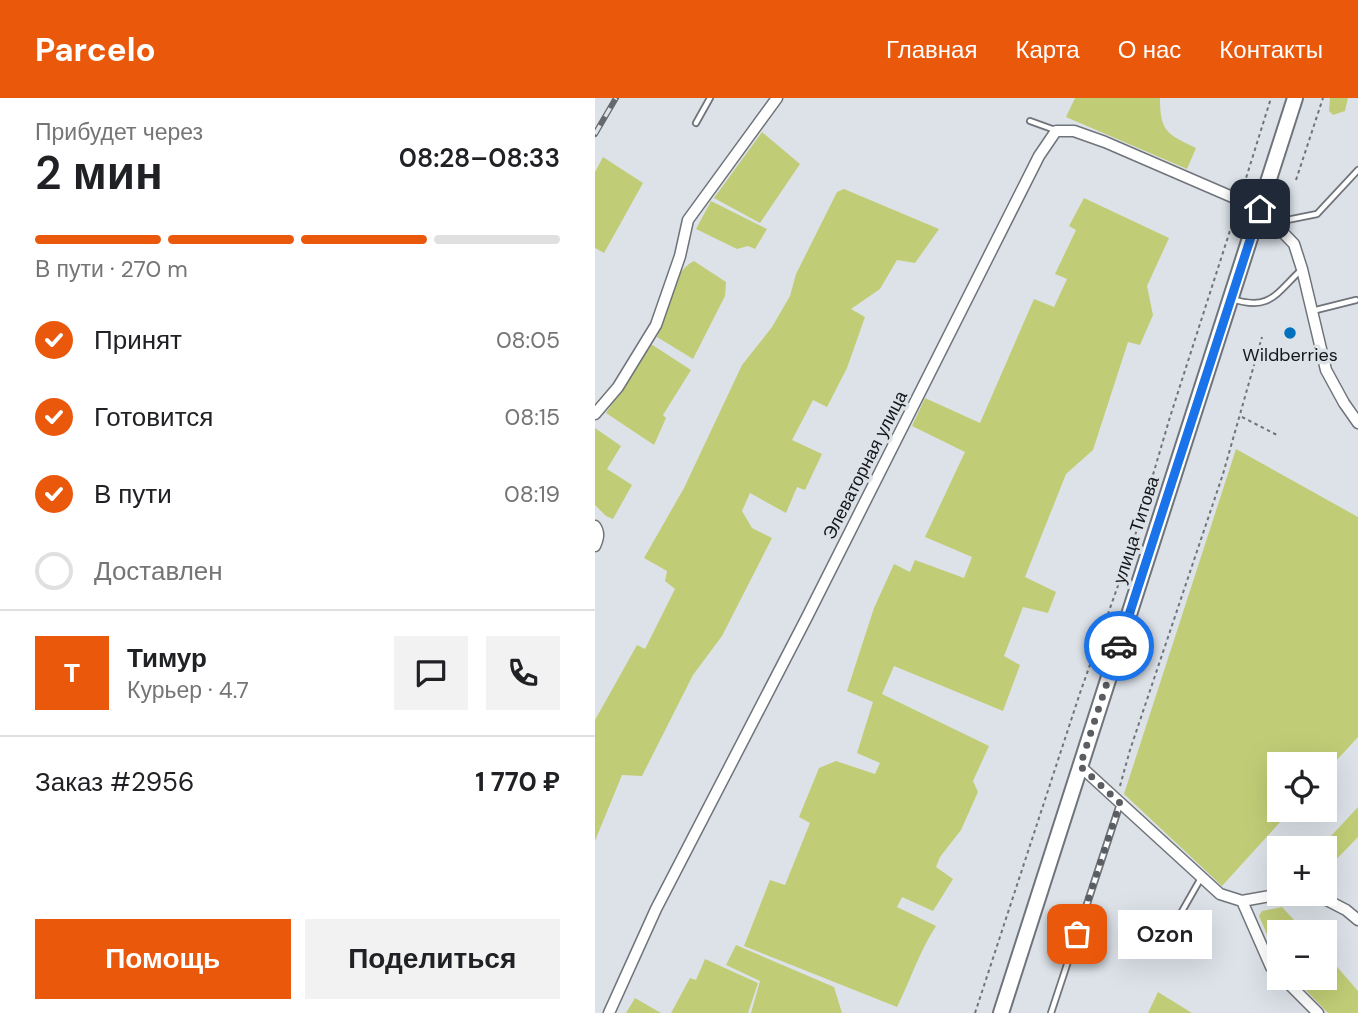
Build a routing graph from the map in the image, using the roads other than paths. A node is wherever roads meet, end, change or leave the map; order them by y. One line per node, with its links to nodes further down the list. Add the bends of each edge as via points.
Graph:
1 (710, 98): 5 (lane)
2 (777, 98): 14 (street, via 688,220 656,326 618,387)
3 (1295, 98): 8 (main road, улица Титова)
4 (1030, 121): 6 (lane)
5 (696, 123)
6 (1056, 131): 8 (street, via 1074,131 1105,142); 28 (street, Элеваторная улица, via 1039,156 656,909)
7 (1358, 170): 9 (lane, via 1317,214)
8 (1260, 209): 9 (street); 11 (main road, улица Титова)
9 (1276, 223): 10 (street, via 1294,244)
10 (1302, 269): 11 (lane, via 1269,301 1251,305); 13 (street)
11 (1231, 299): 18 (main road, улица Титова)
12 (1356, 300): 13 (lane)
13 (1312, 311): 15 (street, via 1326,370)
14 (595, 414)
15 (1358, 423)
16 (595, 526): 17 (street, via 599,539)
17 (595, 546)
18 (1080, 766): 19 (street); 29 (main road, улица Титова)
19 (1118, 801): 20 (street); 30 (lane)
20 (1201, 877): 22 (street, via 1220,894); 25 (lane)
21 (1267, 896): 22 (street)
22 (1242, 901): 26 (street)
23 (1337, 905): 24 (street)
24 (1358, 920)
25 (1173, 927)
26 (1267, 958)
27 (1294, 990): 31 (street)
28 (609, 1013)
29 (1001, 1013)
30 (1051, 1013)
31 (1318, 1013)

